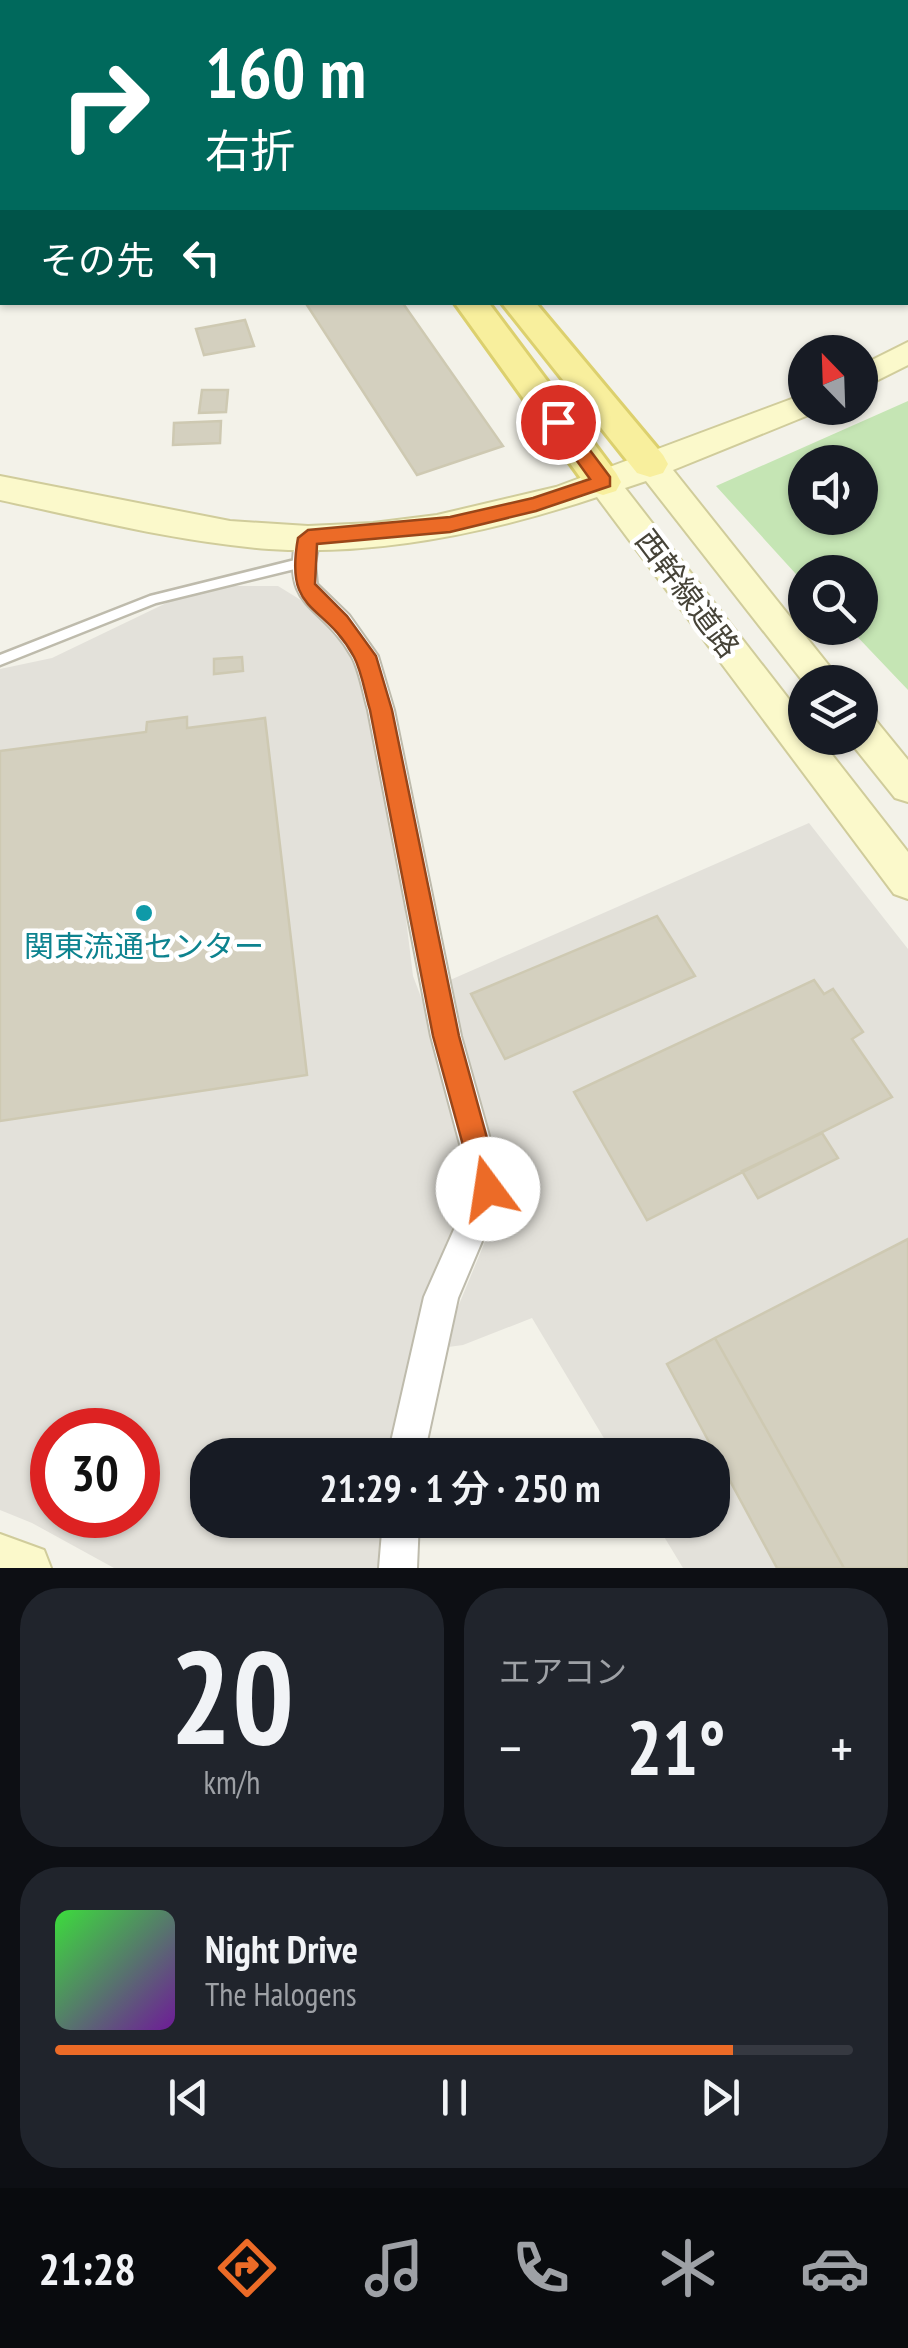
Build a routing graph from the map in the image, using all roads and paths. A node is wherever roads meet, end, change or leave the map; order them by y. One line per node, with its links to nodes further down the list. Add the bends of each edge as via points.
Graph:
1 (472, 305): 7 (main road, 西幹線道路)
2 (519, 305): 6 (main road, 西幹線道路)
3 (908, 352): 4 (street)
4 (878, 369)
5 (788, 411): 6 (street)
6 (650, 464): 7 (street); 11 (street, 西幹線道路)
7 (603, 482): 9 (street, via 450,525); 14 (street, 西幹線道路)
8 (0, 488): 9 (street)
9 (306, 551): 10 (lane, via 154,599); 15 (street, via 305,587 365,656 381,710 446,1036 488,1189 441,1298)
10 (0, 660)
11 (810, 665)
12 (878, 750): 13 (street)
13 (908, 787)
14 (908, 882)
15 (410, 1438)
16 (400, 1538): 19 (street)
17 (0, 1559): 18 (street)
18 (26, 1568)
19 (398, 1568)

